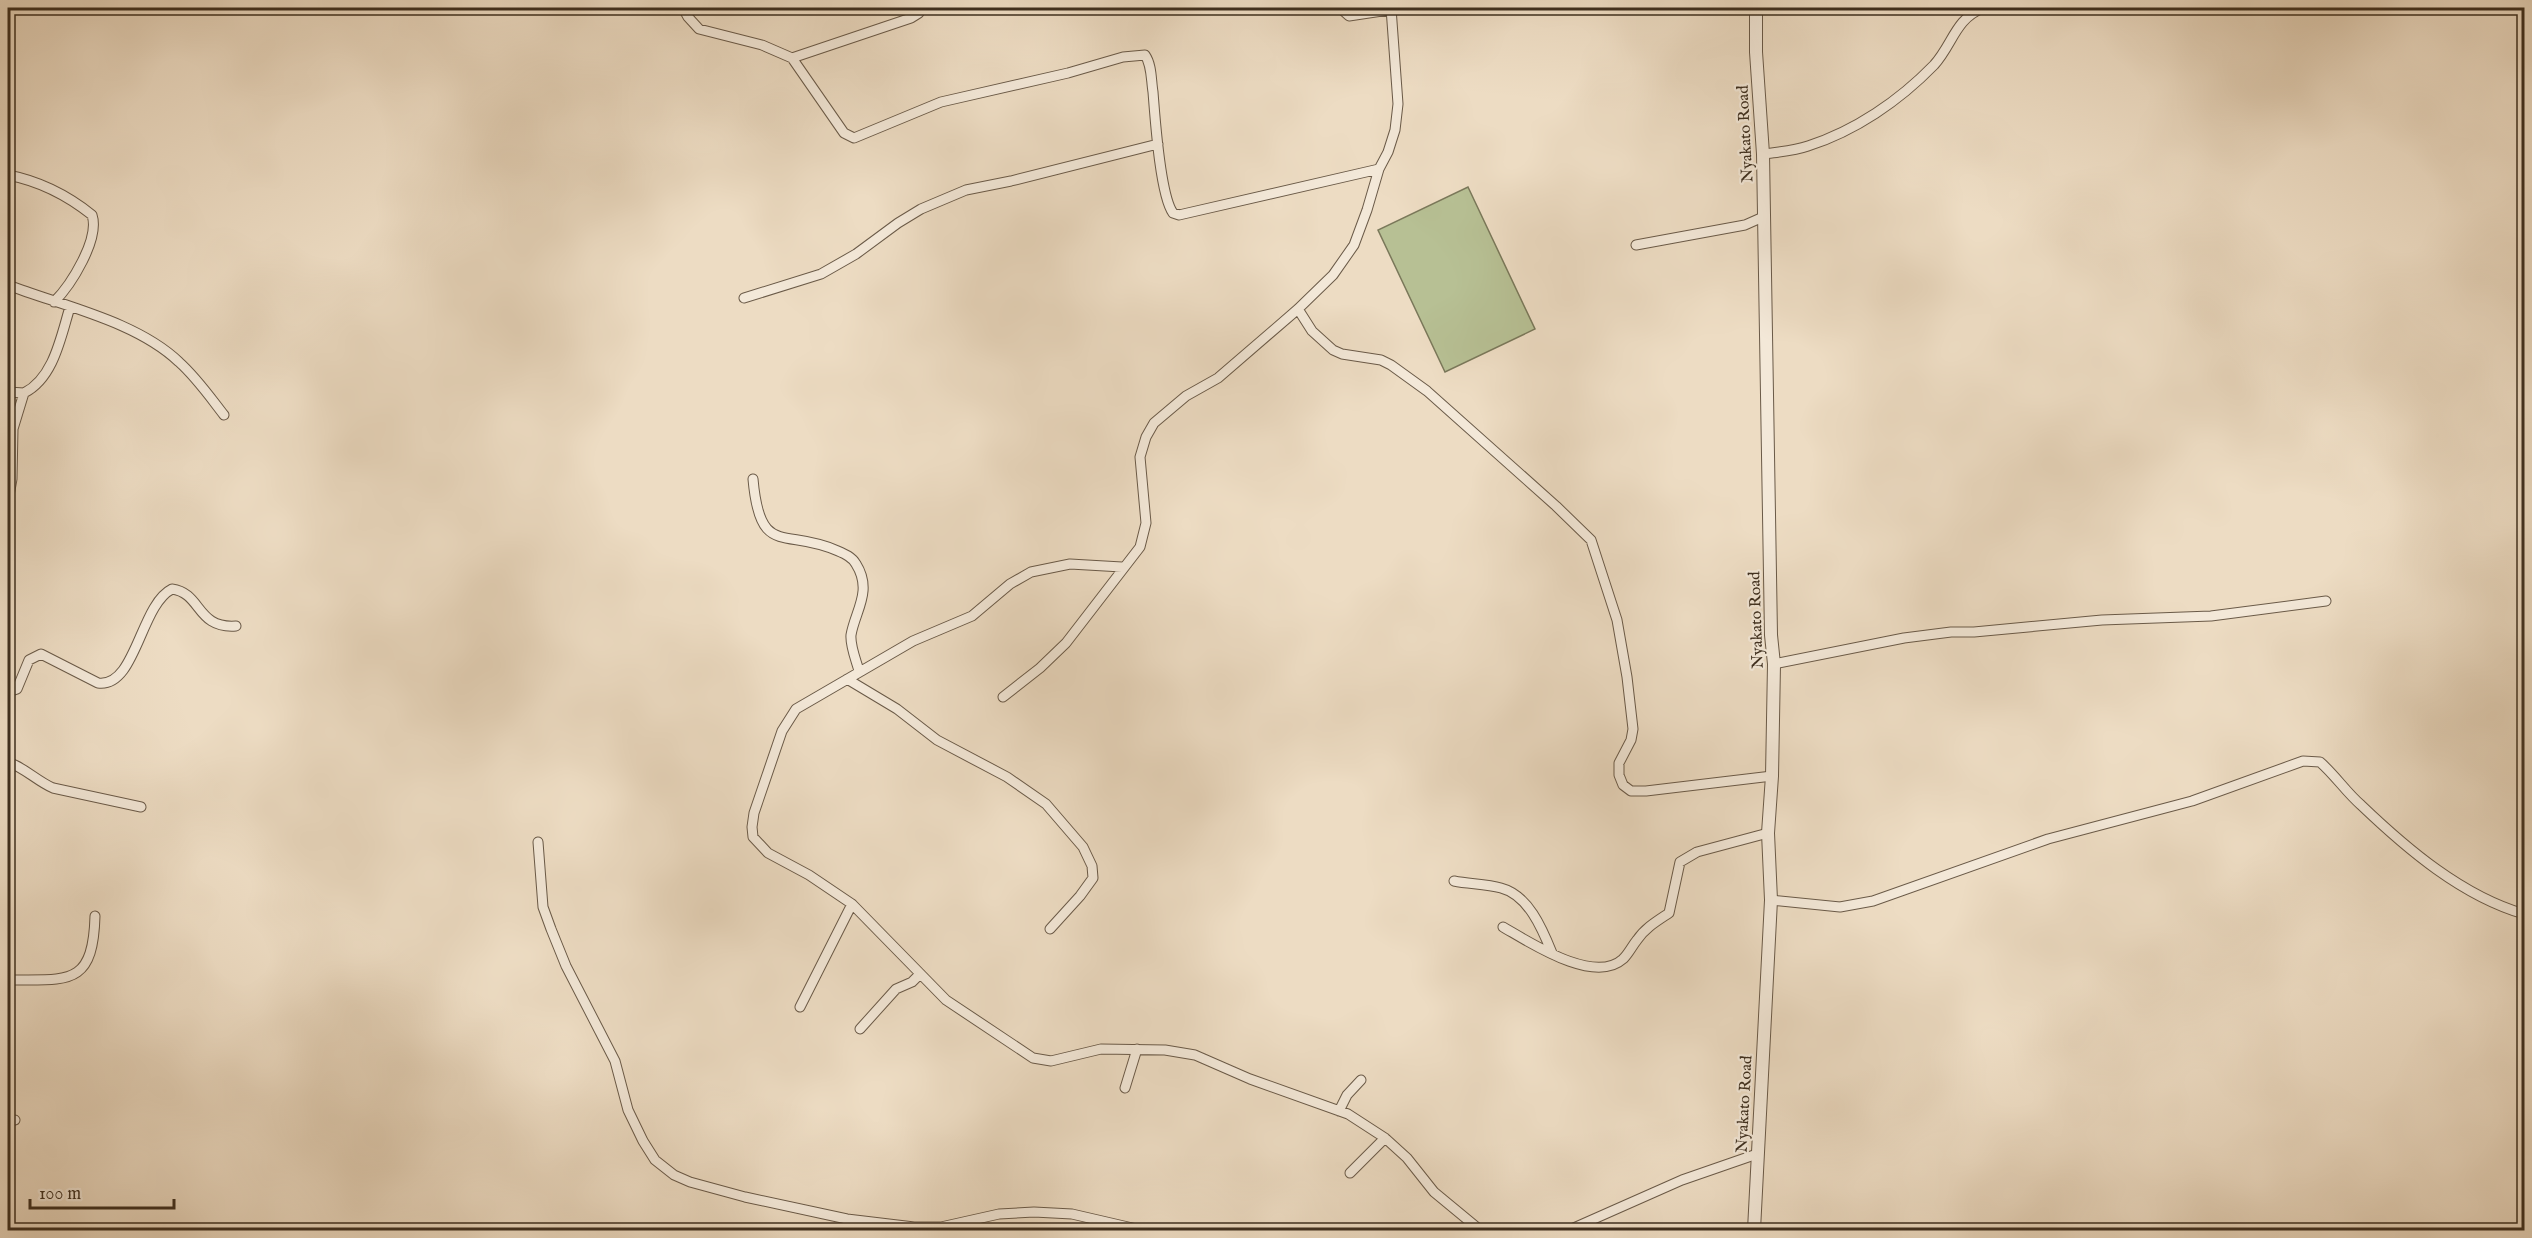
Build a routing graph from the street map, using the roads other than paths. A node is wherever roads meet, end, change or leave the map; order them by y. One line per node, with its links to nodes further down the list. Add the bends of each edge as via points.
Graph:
1 (683, 8): 8 (street, via 699,29 762,45)
2 (922, 8): 8 (street, via 911,18)
3 (1340, 8): 7 (street, via 1349,16)
4 (1402, 8): 7 (street)
5 (1756, 8): 10 (street, Nyakato Road)
6 (1983, 8): 10 (street, via 1964,18 1933,65 1875,114 1805,147)
7 (1391, 9): 11 (street, via 1398,104 1395,130)
8 (792, 58): 9 (street, via 844,133 854,138 941,102 1145,55 1150,68)
9 (1158, 144): 11 (street, via 1170,208 1179,215); 16 (street, via 966,190 921,209 821,274)
10 (1762, 154): 13 (street, Nyakato Road)
11 (1379, 169): 19 (street, via 1354,245 1333,275)
12 (8, 175): 17 (street, via 50,189 92,215 95,226 85,253 69,284)
13 (1763, 217): 14 (street, via 1745,225); 28 (street, Nyakato Road)
14 (1636, 245)
15 (8, 285): 17 (street)
16 (744, 298)
17 (54, 302): 18 (street)
18 (70, 308): 21 (street, via 56,352 46,370); 22 (street, via 113,323 168,353)
19 (1298, 309): 25 (street, via 1218,378 1186,396 1154,423 1140,457 1146,524 1140,547); 34 (street, via 1312,331 1333,350 1391,364 1427,391 1591,540 1617,620 1627,677 1633,729 1619,763 1618,775 1623,785 1631,791 1646,791)
20 (8, 392): 21 (street)
21 (24, 393): 24 (street, via 13,429)
22 (224, 415)
23 (753, 479): 29 (street, via 755,508 770,532 828,546 856,564 863,592 851,638)
24 (8, 501)
25 (1122, 567): 29 (street, via 1070,564 1031,572 972,616 913,641); 32 (street, via 1066,643)
26 (2326, 601): 28 (street, via 2211,616 1951,632)
27 (236, 626): 31 (street, via 213,623 187,594 172,589 156,602 127,665 115,680 98,683 41,654 29,660 17,689)
28 (1774, 664): 34 (street, Nyakato Road)
29 (859, 671): 30 (street)
30 (847, 679): 42 (street, via 804,704 788,719 752,827 753,837 768,853); 46 (street, via 897,709 937,740 1025,788 1046,804 1077,839 1090,858 1093,878)
31 (8, 692)
32 (1003, 697)
33 (8, 762): 35 (street, via 44,785)
34 (1772, 776): 36 (street, Nyakato Road)
35 (141, 807)
36 (1768, 833): 41 (street, Nyakato Road); 47 (street, via 1696,852 1680,862 1669,913 1650,926 1615,965 1604,969 1583,966)
37 (9, 838): 39 (street)
38 (538, 842): 59 (street, via 543,907 566,966 615,1061 628,1110 643,1141 656,1160 674,1175 745,1197 848,1219 914,1227 941,1227 999,1214 1034,1212 1072,1214)
39 (8, 849)
40 (1454, 880): 47 (street, via 1512,892 1534,917)
41 (1771, 900): 43 (street, via 1840,907 1873,901 2048,839 2192,801 2303,761 2320,762 2359,804 2438,870); 57 (street, Nyakato Road)
42 (852, 904): 48 (street); 50 (street)
43 (2524, 914)
44 (95, 916): 49 (street, via 90,958 74,975)
45 (1503, 927): 47 (street)
46 (1050, 929)
47 (1551, 952)
48 (920, 974): 51 (street, via 896,989); 52 (street, via 946,1000 1033,1058 1051,1061 1101,1049)
49 (8, 980)
50 (800, 1007)
51 (860, 1029)
52 (1137, 1049): 54 (street); 55 (street, via 1195,1055)
53 (1361, 1080): 55 (street, via 1347,1095)
54 (1125, 1088)
55 (1340, 1111): 56 (street)
56 (1385, 1138): 58 (street); 60 (street, via 1434,1192)
57 (1757, 1154): 61 (street, via 1665,1187); 62 (street, Nyakato Road)
58 (1350, 1173)
59 (1141, 1230)
60 (1480, 1230)
61 (1569, 1230)
62 (1754, 1230)

